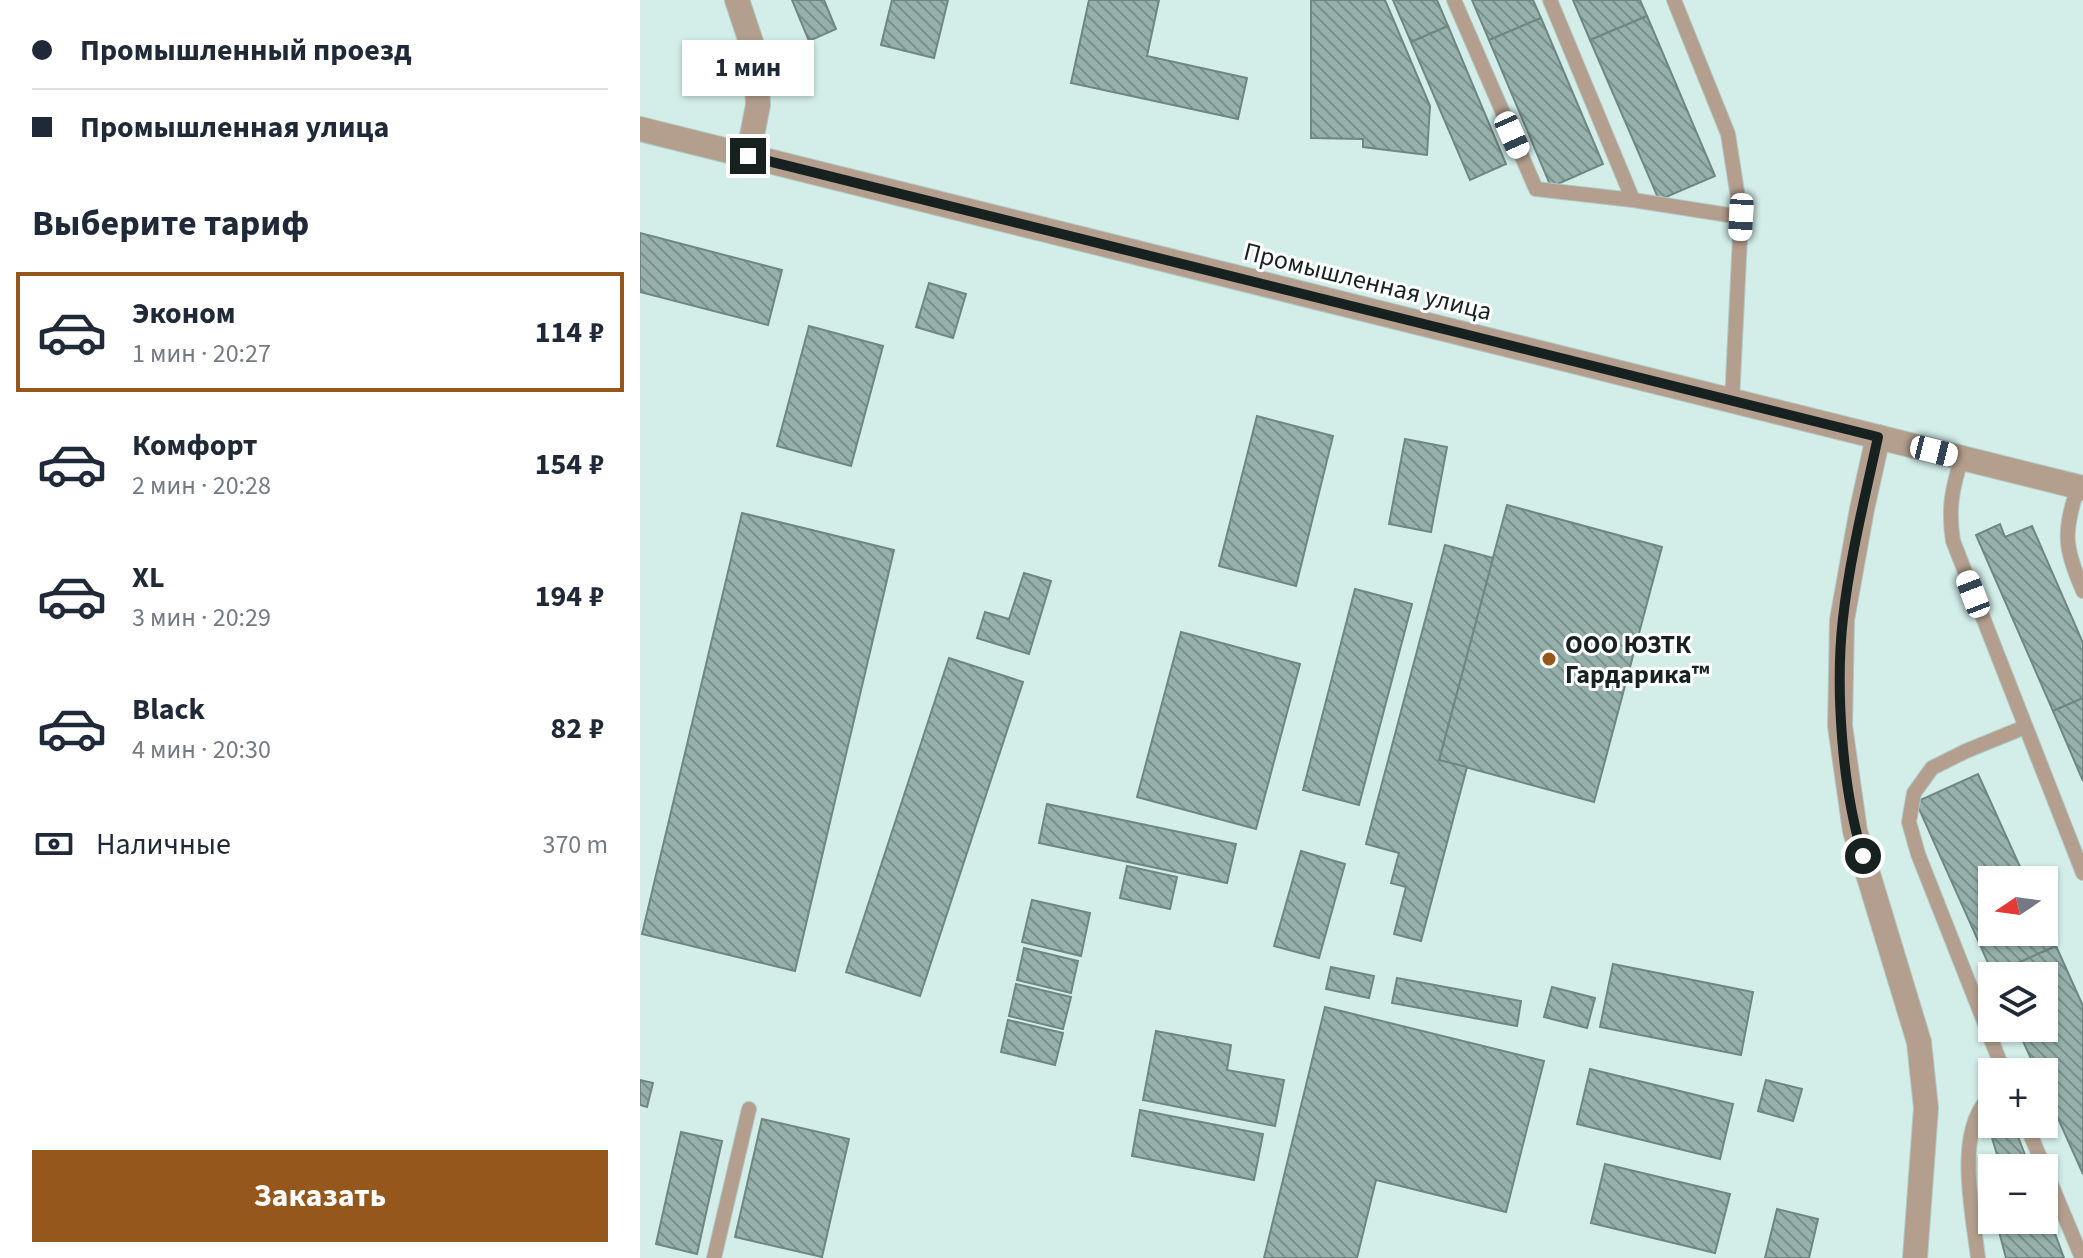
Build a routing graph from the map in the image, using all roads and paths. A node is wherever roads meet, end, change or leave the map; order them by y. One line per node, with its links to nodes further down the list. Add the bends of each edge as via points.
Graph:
1 (737, 0): 6 (street, via 756,57 758,105)
2 (1454, 0): 7 (lane, via 1536,189)
3 (1550, 0): 7 (lane)
4 (1674, 0): 8 (lane, via 1728,134)
5 (640, 129): 6 (street, Промышленная улица)
6 (748, 156): 9 (street, Промышленная улица)
7 (1633, 200): 8 (lane)
8 (1741, 217): 9 (lane)
9 (1732, 401): 10 (street, Промышленная улица)
10 (1878, 437): 11 (street, Промышленная улица); 21 (street, via 1842,620 1840,726 1855,831 1919,1042 1926,1108)
11 (1962, 458): 12 (street, Промышленная улица); 14 (lane, via 1951,492 1953,541)
12 (2080, 487): 13 (lane, via 2066,522 2067,547)
13 (2083, 591)
14 (2025, 727): 15 (lane); 16 (lane, via 1932,768 1914,793 1909,822)
15 (2083, 873)
16 (1998, 1058)
17 (749, 1109): 20 (lane)
18 (1978, 1117): 22 (lane, via 1968,1179)
19 (2032, 1138): 23 (lane)
20 (720, 1257)
21 (1915, 1258)
22 (1978, 1258)
23 (2082, 1258)

